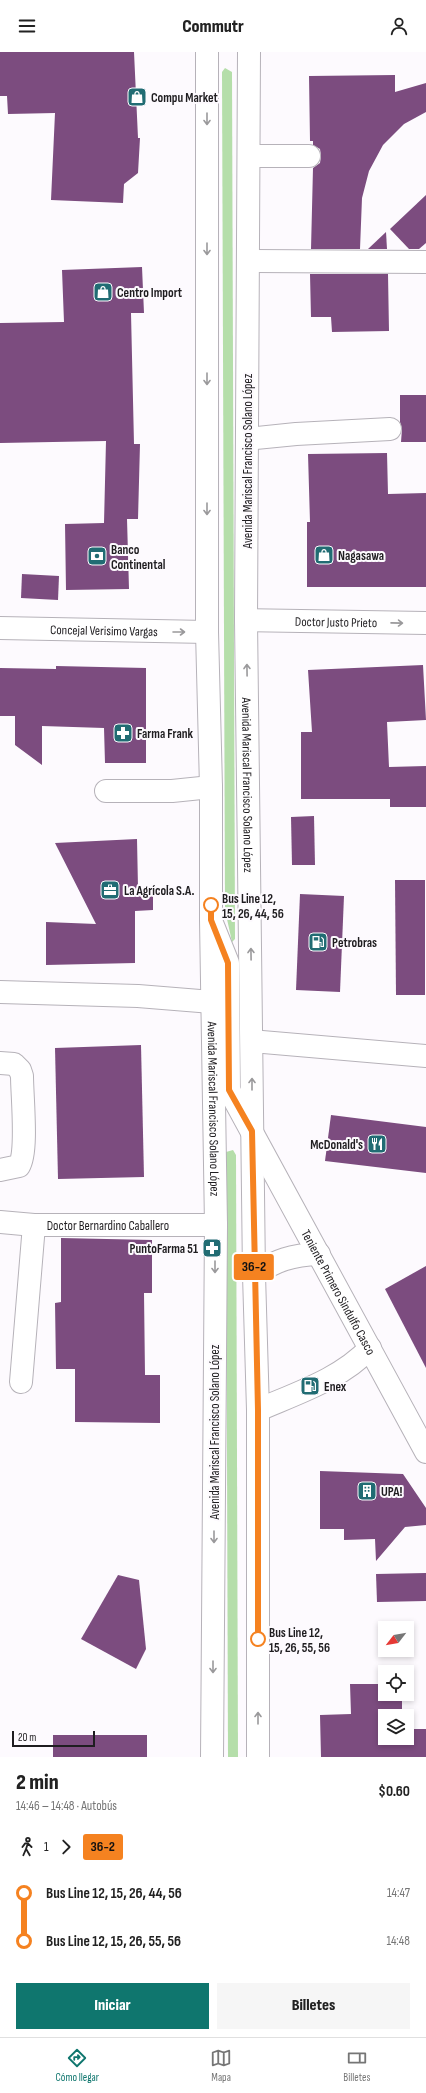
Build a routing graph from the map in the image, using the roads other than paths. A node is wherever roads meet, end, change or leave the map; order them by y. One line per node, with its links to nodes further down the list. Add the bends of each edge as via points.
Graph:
1 (207, 52): 12 (main road, Avenida Mariscal Francisco Solano López, one-way to 12)
2 (249, 52): 3 (main road, Avenida Mariscal Francisco Solano López)
3 (249, 156): 4 (main road); 5 (main road, Avenida Mariscal Francisco Solano López)
4 (309, 156)
5 (248, 261): 6 (main road); 8 (main road, Avenida Mariscal Francisco Solano López)
6 (426, 262)
7 (390, 429): 8 (main road)
8 (247, 439): 9 (main road, Avenida Mariscal Francisco Solano López)
9 (246, 620): 10 (main road, Doctor Justo Prieto, one-way to 10); 18 (main road, Avenida Mariscal Francisco Solano López, one-way to 9)
10 (426, 623)
11 (0, 628): 12 (main road, Concejal Verisimo Vargas, one-way to 12)
12 (207, 632): 13 (main road, Avenida Mariscal Francisco Solano López)
13 (212, 787): 14 (main road); 15 (main road, Avenida Mariscal Francisco Solano López)
14 (106, 791)
15 (211, 920): 17 (main road, Avenida Mariscal Francisco Solano López); 21 (main road, Teniente Primero Sindulfo Casco, via 228,963 229,1090)
16 (0, 992): 17 (main road, via 138,996)
17 (212, 1002): 25 (main road, Avenida Mariscal Francisco Solano López)
18 (252, 1041): 19 (main road); 21 (main road, Avenida Mariscal Francisco Solano López, one-way to 18)
19 (426, 1056)
20 (0, 1063): 22 (main road, via 14,1064 22,1076 23,1160 19,1166)
21 (252, 1131): 26 (main road, Teniente Primero Sindulfo Casco); 27 (main road, Avenida Mariscal Francisco Solano López)
22 (0, 1170)
23 (0, 1222): 24 (main road, Doctor Bernardino Caballero)
24 (34, 1225): 25 (main road, Doctor Bernardino Caballero); 29 (main road)
25 (216, 1225): 32 (main road, Avenida Mariscal Francisco Solano López, one-way to 32)
26 (319, 1254): 27 (main road, via 296,1255 270,1264); 28 (main road, Teniente Primero Sindulfo Casco)
27 (254, 1275): 30 (main road, Avenida Mariscal Francisco Solano López)
28 (370, 1348): 30 (main road, via 342,1372); 31 (main road, Teniente Primero Sindulfo Casco)
29 (21, 1382)
30 (258, 1410): 33 (main road, Avenida Mariscal Francisco Solano López, one-way to 30)
31 (426, 1452)
32 (212, 1757)
33 (258, 1757)

